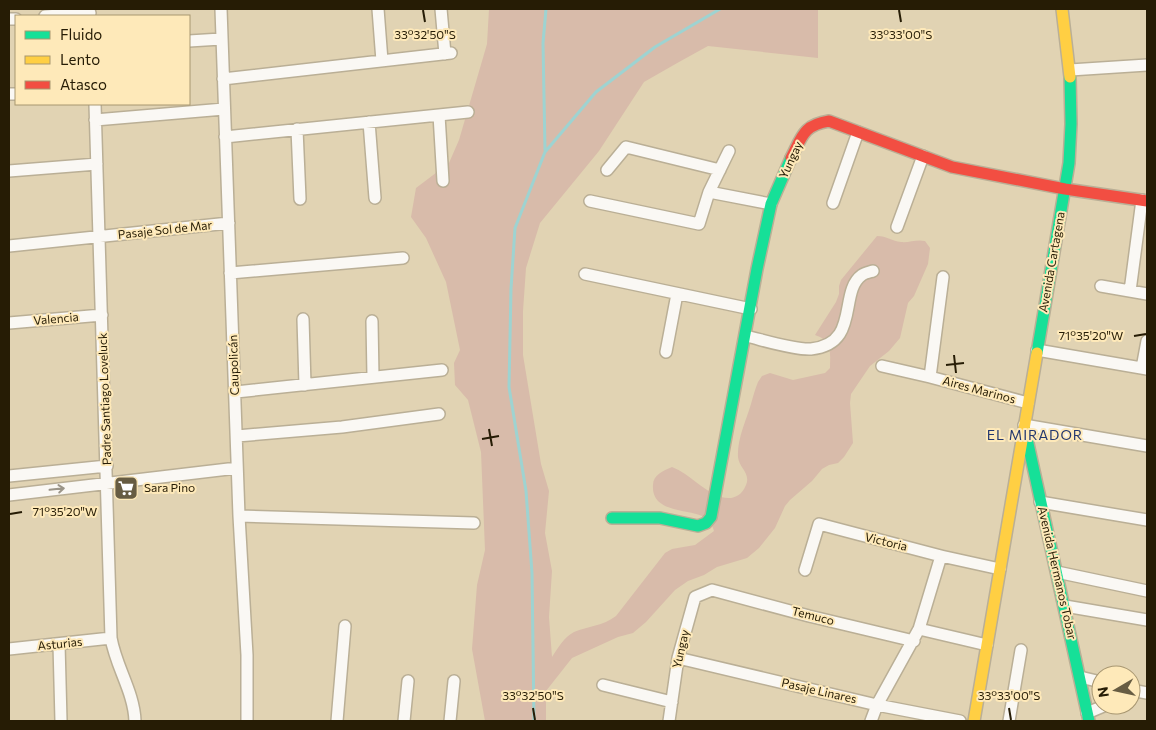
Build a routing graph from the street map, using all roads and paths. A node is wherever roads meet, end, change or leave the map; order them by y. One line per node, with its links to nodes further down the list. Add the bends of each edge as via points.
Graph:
1 (220, 9): 7 (street, Caupolicán)
2 (378, 9): 9 (street)
3 (441, 9): 9 (street, via 448,53)
4 (1062, 9): 11 (street, Avenida Cartagena)
5 (90, 13): 6 (street)
6 (60, 15)
7 (221, 39): 8 (street); 12 (street, Caupolicán)
8 (190, 41)
9 (382, 61): 12 (street)
10 (1147, 64): 11 (street)
11 (1070, 70): 29 (street, Avenida Cartagena, via 1071,144)
12 (222, 79): 14 (street, Caupolicán)
13 (94, 105): 17 (street, Padre Santiago Loveluck)
14 (224, 109): 17 (street); 21 (street, Caupolicán)
15 (468, 112): 16 (street)
16 (440, 115): 18 (street); 28 (street)
17 (95, 120): 24 (street, Padre Santiago Loveluck)
18 (369, 122): 19 (street); 31 (street)
19 (297, 129): 21 (street); 32 (street)
20 (858, 132): 23 (street, Yungay); 35 (street); 36 (street, Yungay, via 829,121 807,128)
21 (225, 137): 37 (street, Caupolicán)
22 (729, 151): 26 (street)
23 (923, 156): 29 (street, Yungay, via 952,167); 38 (street)
24 (97, 164): 27 (street); 39 (street, Padre Santiago Loveluck)
25 (607, 170): 26 (street, via 626,147)
26 (720, 170): 30 (street)
27 (9, 171)
28 (442, 181)
29 (1065, 189): 33 (street, Yungay); 57 (street, Avenida Cartagena)
30 (708, 192): 34 (street, via 699,224); 36 (street)
31 (376, 198)
32 (300, 199)
33 (1144, 200): 47 (street)
34 (590, 201)
35 (833, 203)
36 (771, 204): 50 (street, Yungay)
37 (229, 223): 39 (street, Pasaje Sol de Mar); 43 (street, Caupolicán)
38 (897, 227)
39 (100, 237): 40 (street, Pasaje Sol de Mar); 51 (street, Padre Santiago Loveluck)
40 (9, 246)
41 (403, 258): 43 (street)
42 (873, 271): 55 (street, via 862,275 856,282 850,296 848,315 832,342 809,349)
43 (230, 273): 65 (street, Caupolicán)
44 (585, 274): 48 (street)
45 (943, 276): 63 (street, Aires Marinos)
46 (1101, 286): 47 (street)
47 (1130, 291): 49 (street)
48 (677, 294): 50 (street); 58 (street)
49 (1147, 294)
50 (751, 309): 55 (street, Yungay)
51 (102, 315): 54 (street, Valencia); 71 (street, Padre Santiago Loveluck)
52 (303, 319): 64 (street)
53 (372, 321): 62 (street)
54 (9, 323)
55 (746, 336): 78 (street, Yungay, via 714,509 709,521 698,526 644,516)
56 (1147, 341): 60 (street)
57 (1037, 350): 60 (street); 66 (street, Avenida Cartagena)
58 (666, 352)
59 (882, 366): 63 (street, Aires Marinos)
60 (1145, 368)
61 (442, 370): 62 (street)
62 (374, 377): 64 (street)
63 (930, 377): 66 (street, Aires Marinos)
64 (305, 385): 65 (street)
65 (236, 392): 69 (street, Caupolicán)
66 (1028, 403): 68 (street, Avenida Cartagena)
67 (439, 414): 69 (street)
68 (1024, 425): 70 (street); 76 (street, Avenida Hermanos Tobar); 82 (street, Avenida Cartagena)
69 (237, 436): 72 (street, Caupolicán)
70 (1147, 446)
71 (107, 466): 73 (street); 74 (street, Padre Santiago Loveluck)
72 (238, 468): 74 (street); 77 (street, Caupolicán)
73 (9, 476)
74 (108, 484): 75 (street, one-way to 74); 91 (street, Padre Santiago Loveluck)
75 (9, 494)
76 (1040, 502): 79 (street); 84 (street, Avenida Hermanos Tobar)
77 (239, 516): 80 (street); 108 (street, Caupolicán, via 247,655)
78 (612, 518)
79 (1147, 520)
80 (474, 522)
81 (941, 556): 82 (street, Victoria); 83 (street, Victoria, via 819,524); 90 (street)
82 (1000, 569): 94 (street, Avenida Cartagena)
83 (805, 570)
84 (1057, 572): 86 (street); 87 (street, Avenida Hermanos Tobar)
85 (712, 590): 92 (street, Temuco); 97 (street, Yungay, via 695,597)
86 (1147, 591)
87 (1065, 606): 88 (street); 98 (street, Avenida Hermanos Tobar)
88 (1147, 620)
89 (345, 626): 109 (street)
90 (919, 629): 92 (street); 94 (street)
91 (111, 638): 93 (street, Asturias); 107 (street, Padre Santiago Loveluck, via 132,701)
92 (914, 641): 104 (street)
93 (59, 644): 95 (street, Asturias); 106 (street)
94 (987, 644): 115 (street, Avenida Cartagena)
95 (9, 649)
96 (1022, 650): 116 (street)
97 (678, 658): 103 (street, Yungay); 104 (street, Pasaje Linares)
98 (1080, 678): 100 (street); 105 (street, Avenida Hermanos Tobar)
99 (408, 680): 110 (street)
100 (1091, 680)
101 (454, 682): 111 (street)
102 (603, 685): 103 (street)
103 (672, 702): 112 (street, Yungay)
104 (877, 705): 113 (street); 114 (street, Pasaje Linares)
105 (1088, 717)
106 (61, 721)
107 (135, 721)
108 (247, 721)
109 (337, 721)
110 (404, 721)
111 (450, 721)
112 (669, 721)
113 (871, 721)
114 (960, 721)
115 (974, 721)
116 (1009, 721)

